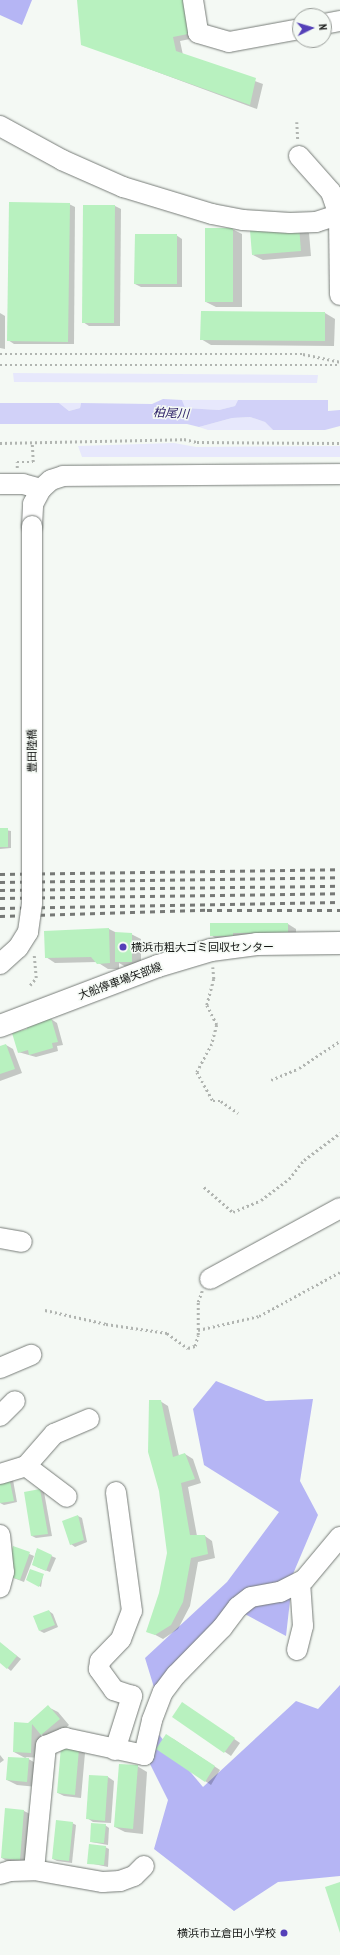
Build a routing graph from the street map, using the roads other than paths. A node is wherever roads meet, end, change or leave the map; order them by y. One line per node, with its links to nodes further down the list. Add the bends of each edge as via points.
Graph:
1 (194, 0): 2 (street, via 198,33 229,42)
2 (292, 30)
3 (0, 126): 5 (street, via 62,160 123,187 212,214 243,220 290,223 316,222)
4 (299, 156): 5 (street, via 331,192)
5 (340, 215): 6 (street)
6 (340, 295)
7 (340, 474): 9 (street, via 78,474 51,480)
8 (0, 484): 9 (street, via 23,484)
9 (41, 489): 11 (street, 豊田陸橋, bridge, via 34,504 32,526 32,904 28,932 18,948)
10 (340, 943): 12 (main road, 大船停車場矢部線, via 257,944 211,950 158,966)
11 (0, 964)
12 (0, 1026)
13 (340, 1208): 16 (street)
14 (0, 1238): 15 (street)
15 (22, 1242)
16 (210, 1279)
17 (31, 1355): 18 (street)
18 (0, 1368)
19 (15, 1401): 20 (street)
20 (0, 1416)
21 (89, 1419): 22 (street, via 54,1434)
22 (26, 1466): 23 (street); 25 (street)
23 (0, 1474)
24 (116, 1492): 31 (street, via 132,1611 121,1640 100,1661 99,1669 114,1690 132,1696)
25 (67, 1497)
26 (0, 1535): 29 (street, via 4,1572)
27 (340, 1537): 28 (street)
28 (300, 1582): 30 (street, via 303,1626); 31 (street, via 280,1592 251,1597 176,1675 163,1692 152,1720 144,1755)
29 (0, 1588)
30 (296, 1650)
31 (114, 1750): 33 (street, via 65,1738 46,1746)
32 (144, 1866): 33 (street, via 134,1876 120,1881 103,1882)
33 (34, 1870): 34 (street)
34 (0, 1874)

